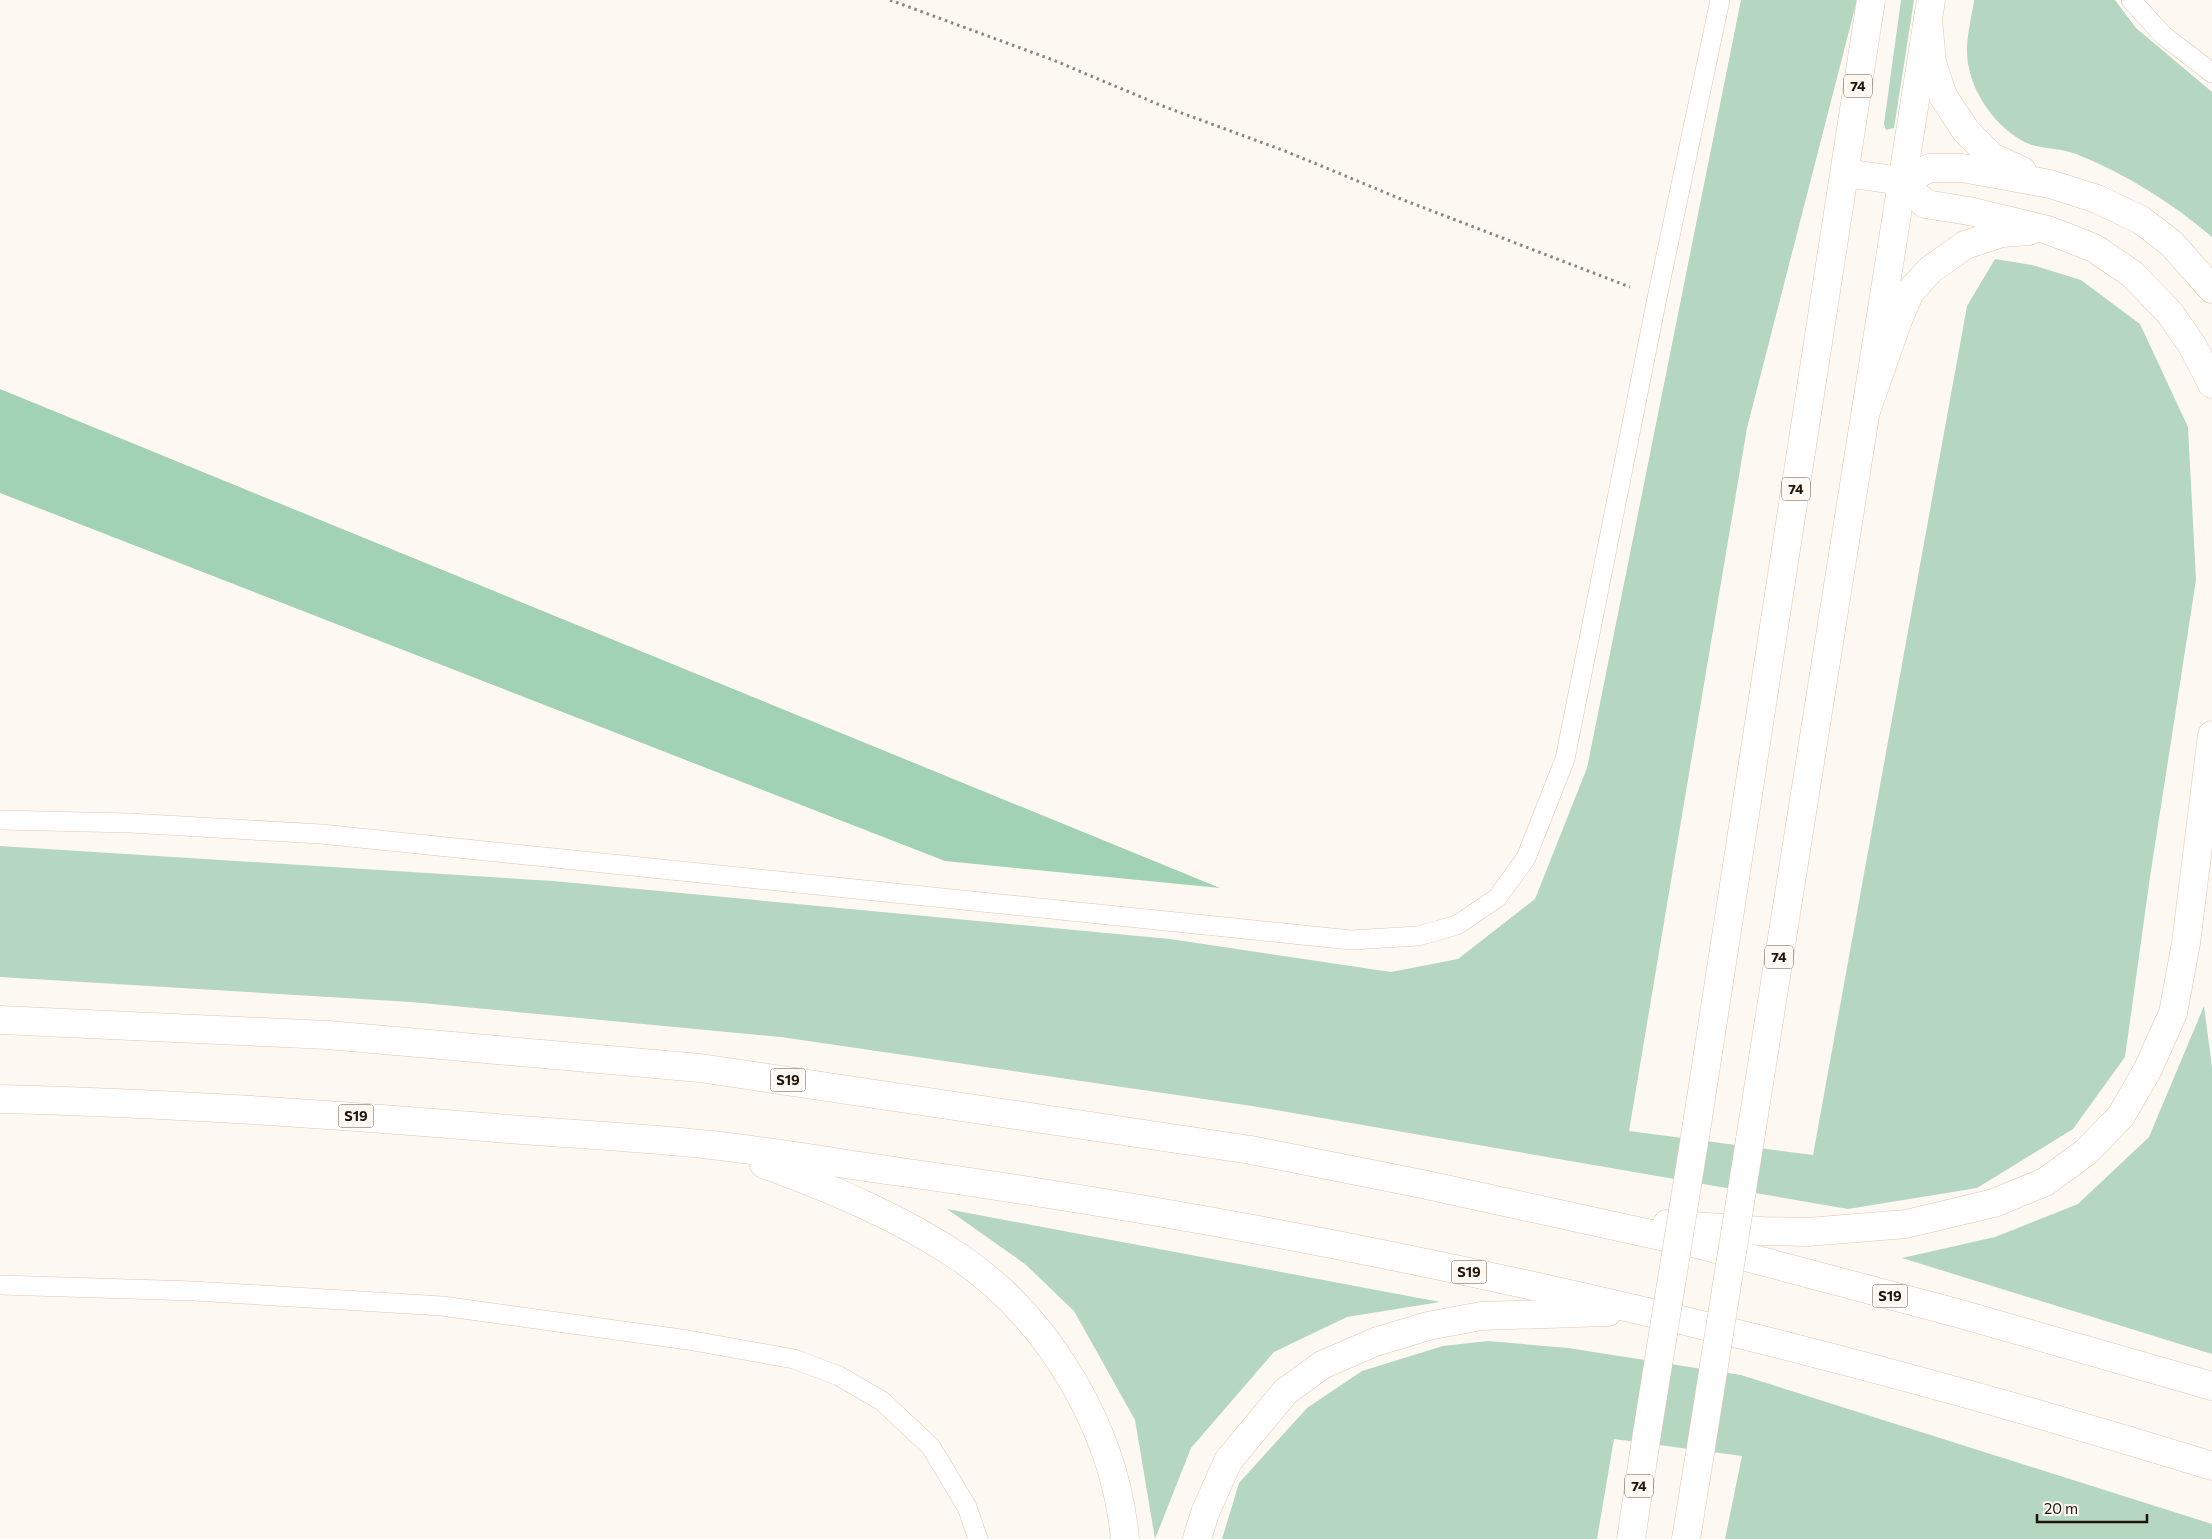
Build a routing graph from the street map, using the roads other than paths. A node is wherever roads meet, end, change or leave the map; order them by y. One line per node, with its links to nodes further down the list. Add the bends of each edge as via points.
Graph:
1 (1720, 0): 14 (lane, via 1565,759 1526,858 1497,898 1457,925 1418,936 1351,940 321,834 130,823)
2 (1871, 0): 6 (main road, 74)
3 (2131, 0): 5 (lane, via 2163,35)
4 (1929, 10): 7 (main road, 74); 8 (main road, via 1932,63 1943,96 1966,131 1992,157)
5 (2212, 73)
6 (1845, 173): 7 (main road); 26 (main road, 74, bridge)
7 (1902, 180): 8 (main road, via 1930,168 1962,168); 9 (main road, via 1925,204); 12 (main road, 74)
8 (2050, 184): 10 (main road, via 2097,199 2141,220 2171,243)
9 (2048, 230): 11 (main road, via 2094,248 2132,274 2169,312 2192,345); 12 (main road, via 2002,233 1965,246 1930,270 1910,292)
10 (2212, 289)
11 (2212, 384)
12 (1866, 410): 27 (main road, 74, bridge)
13 (2212, 735): 18 (main road, via 2186,943 2173,1013 2148,1069 2121,1116 2086,1152 2066,1167 2045,1182 1994,1203 1906,1224 1808,1232 1762,1231)
14 (0, 820)
15 (0, 1020): 18 (main road, S19, via 328,1035 700,1068 1251,1150)
16 (0, 1099): 17 (main road, S19, via 312,1112)
17 (711, 1145): 20 (main road, S19, via 1028,1190 1233,1224); 24 (main road, via 857,1200 959,1258 1000,1289 1064,1364 1089,1411 1110,1462)
18 (1566, 1216): 21 (main road, S19, via 1697,1244 1957,1313)
19 (0, 1285): 23 (lane, via 194,1291 442,1306 688,1340 794,1359 839,1376 882,1401 931,1447 967,1507)
20 (1648, 1311): 22 (main road, S19, via 1940,1386); 25 (main road, via 1481,1316 1428,1326 1375,1342 1322,1365 1285,1392 1228,1462)
21 (2212, 1386)
22 (2212, 1466)
23 (978, 1539)
24 (1125, 1539)
25 (1197, 1539)
26 (1631, 1539)
27 (1686, 1539)

